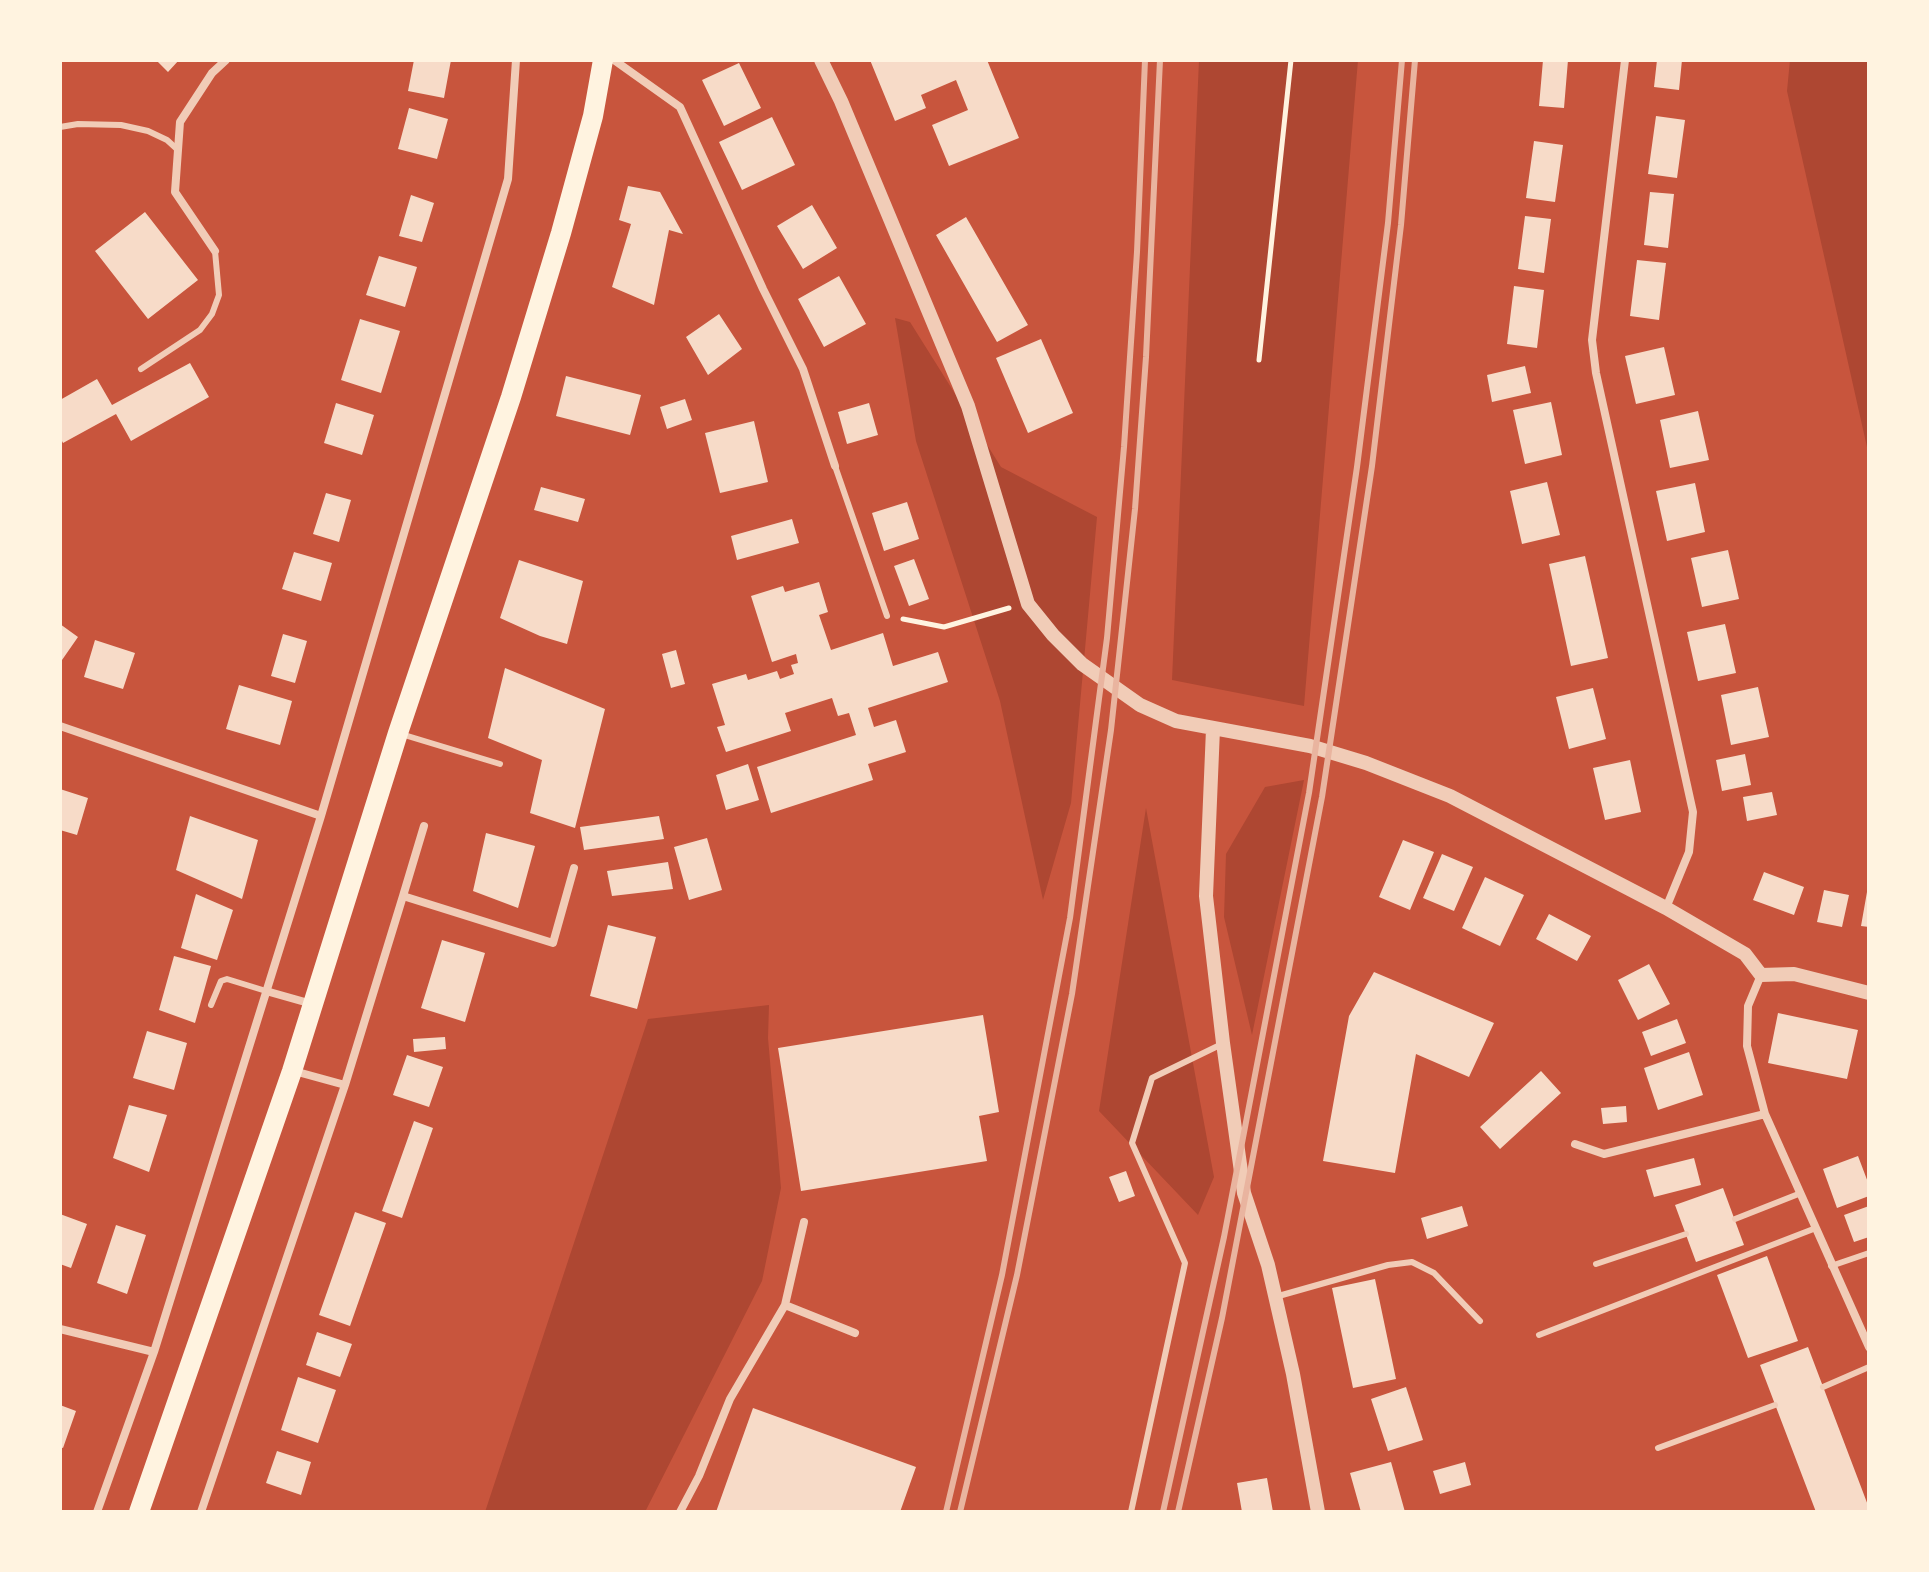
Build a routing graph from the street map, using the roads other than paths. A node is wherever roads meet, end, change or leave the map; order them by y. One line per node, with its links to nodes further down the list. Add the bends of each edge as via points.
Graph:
1 (226, 60): 8 (street, via 180,122)
2 (516, 60): 17 (street, via 508,179)
3 (603, 60): 15 (main road, via 552,263)
4 (614, 60): 11 (street, via 680,107 803,369)
5 (821, 60): 14 (street, via 968,406 1028,604 1082,664 1140,705)
6 (1625, 60): 21 (street, via 1592,340 1693,812 1689,852)
7 (60, 127): 8 (lane, via 121,125 148,131)
8 (178, 150): 9 (street, via 175,192)
9 (215, 251): 10 (lane, via 219,295 212,314 200,330)
10 (141, 369)
11 (835, 466): 12 (lane)
12 (887, 616)
13 (60, 726): 17 (street)
14 (1213, 729): 21 (street, via 1310,746 1450,796); 27 (street, via 1206,896)
15 (398, 733): 16 (lane); 25 (main road)
16 (500, 764)
17 (321, 816): 23 (street)
18 (424, 826): 20 (street)
19 (574, 868): 20 (street, via 553,943)
20 (403, 896): 29 (street)
21 (1666, 908): 22 (street, via 1745,954)
22 (1761, 975): 24 (street, via 1794,974); 30 (street, via 1748,1006 1747,1046)
23 (266, 991): 25 (street); 26 (lane, via 227,979 221,981); 47 (street)
24 (1869, 993)
25 (312, 1004): 28 (main road)
26 (211, 1005)
27 (1223, 1043): 40 (street, via 1244,1193); 56 (lane, via 1152,1078 1132,1143 1185,1263)
28 (292, 1071): 29 (street); 53 (main road)
29 (345, 1085): 54 (street)
30 (1765, 1114): 31 (street, via 1604,1154); 32 (street)
31 (1575, 1144)
32 (1801, 1193): 33 (lane); 35 (street)
33 (1735, 1219)
34 (804, 1222): 41 (street)
35 (1816, 1228): 39 (street); 45 (lane)
36 (1686, 1234): 38 (lane)
37 (1869, 1253): 39 (lane)
38 (1596, 1264)
39 (1831, 1266): 46 (street)
40 (1275, 1297): 42 (lane, via 1412,1262 1434,1273); 57 (street)
41 (785, 1305): 44 (street); 55 (street, via 730,1399)
42 (1480, 1321)
43 (60, 1329): 47 (street)
44 (855, 1333)
45 (1539, 1335)
46 (1869, 1347)
47 (154, 1352): 52 (street)
48 (1869, 1367): 49 (lane)
49 (1823, 1387)
50 (1775, 1405): 51 (lane)
51 (1658, 1448)
52 (97, 1512)
53 (139, 1512)
54 (201, 1512)
55 (680, 1512)
56 (1131, 1512)
57 (1318, 1512)

